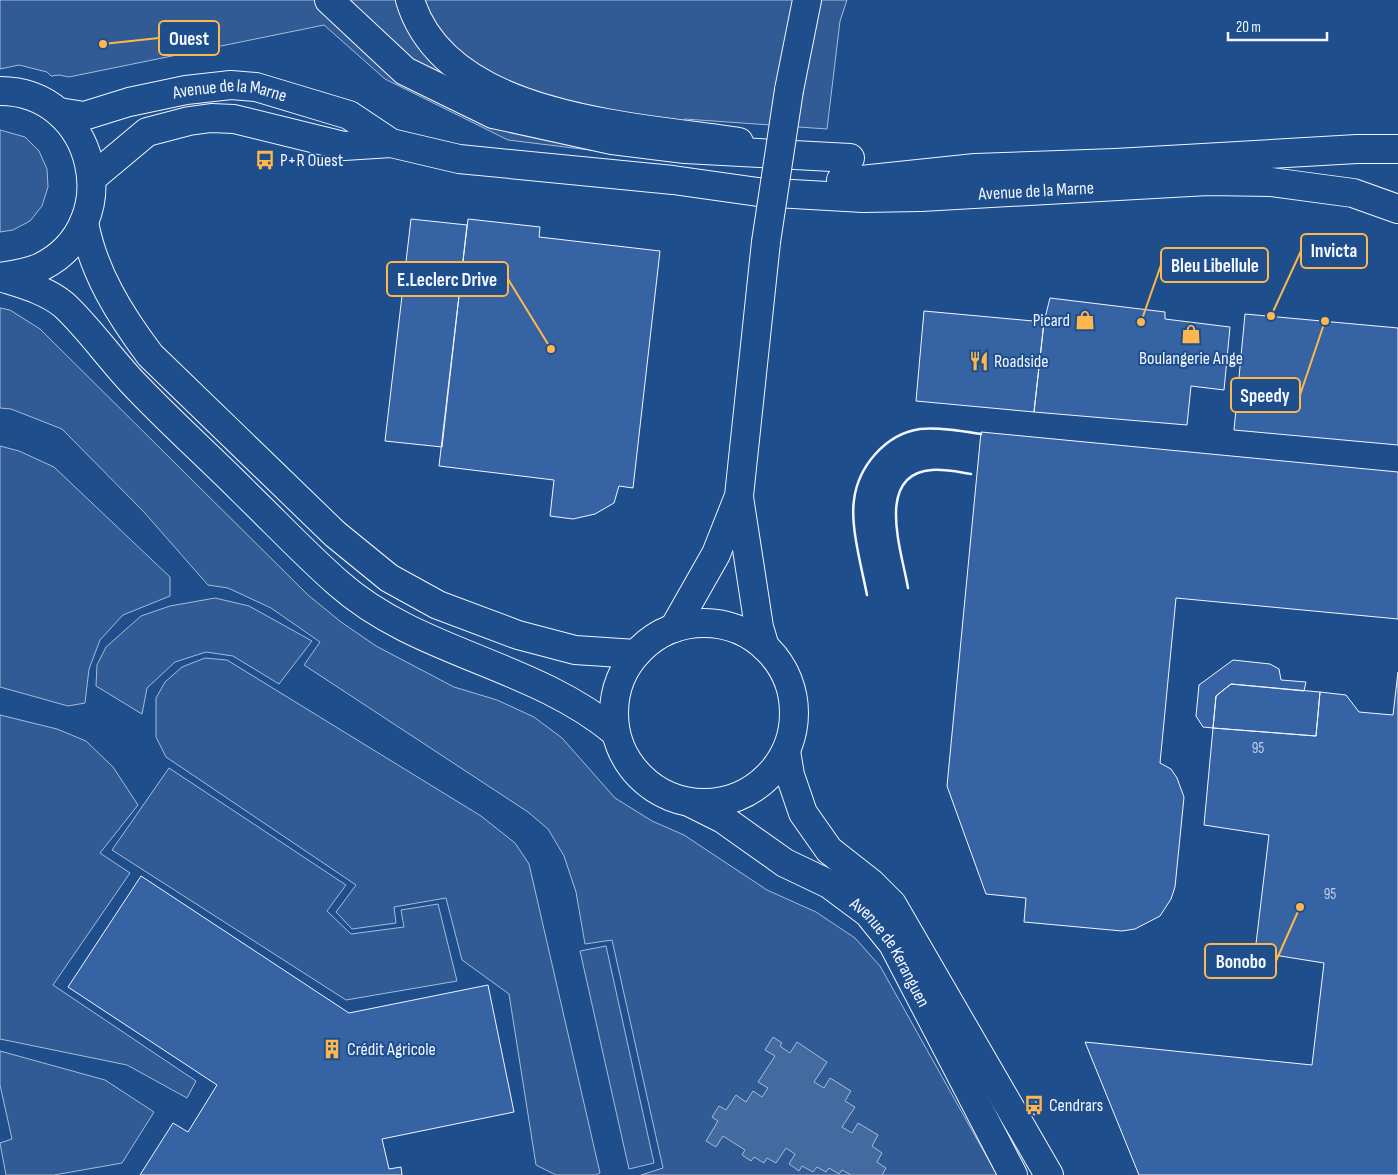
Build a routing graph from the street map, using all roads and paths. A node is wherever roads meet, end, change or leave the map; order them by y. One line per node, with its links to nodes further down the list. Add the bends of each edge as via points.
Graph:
1 (330, 0): 8 (main road, via 405,71 493,114 612,140 667,147)
2 (410, 0): 8 (main road, via 440,53 480,84 510,97 548,110 616,124)
3 (805, 4): 15 (main road, bridge, via 766,242)
4 (0, 91): 5 (main road, via 27,95)
5 (59, 112): 6 (main road, Avenue de la Marne, via 84,116 186,90 231,85 256,87 350,115); 10 (main road, via 83,142)
6 (391, 143): 10 (main road, Avenue de la Marne, via 344,146 234,119 211,118 147,132); 11 (main road, Avenue de la Marne, via 459,159)
7 (1398, 149): 9 (main road, Avenue de la Marne)
8 (850, 158): 9 (main road)
9 (975, 168): 11 (main road, Avenue de la Marne, via 861,180 760,177)
10 (92, 178): 13 (main road, via 92,193)
11 (673, 180): 12 (main road, Avenue de la Marne, via 758,192 864,198 977,195 1208,181 1271,182 1353,193)
12 (1398, 209)
13 (84, 222): 14 (main road, via 64,250 41,267); 18 (main road, via 99,273 130,328 150,355 335,534 389,578 438,605 518,635 575,650)
14 (0, 277): 19 (main road, via 34,288 63,305 135,385 339,584 382,615 560,695 593,713)
15 (738, 496): 16 (main road, via 716,554); 17 (main road)
16 (674, 628): 17 (main road, via 698,623 722,625 745,633); 18 (main road, via 660,634)
17 (765, 647): 20 (main road, via 780,664 790,685 793,731)
18 (636, 654): 19 (main road, via 616,690)
19 (615, 732): 21 (main road, via 625,758 642,779 664,794)
20 (786, 751): 21 (main road, via 774,771 757,787 721,802); 23 (main road, Avenue de Keranguen, via 803,813 829,850 892,904)
21 (690, 803): 22 (main road, Avenue de Keranguen, via 723,819 784,862 829,884 868,913 893,944)
22 (1013, 1175)
23 (1049, 1175)

